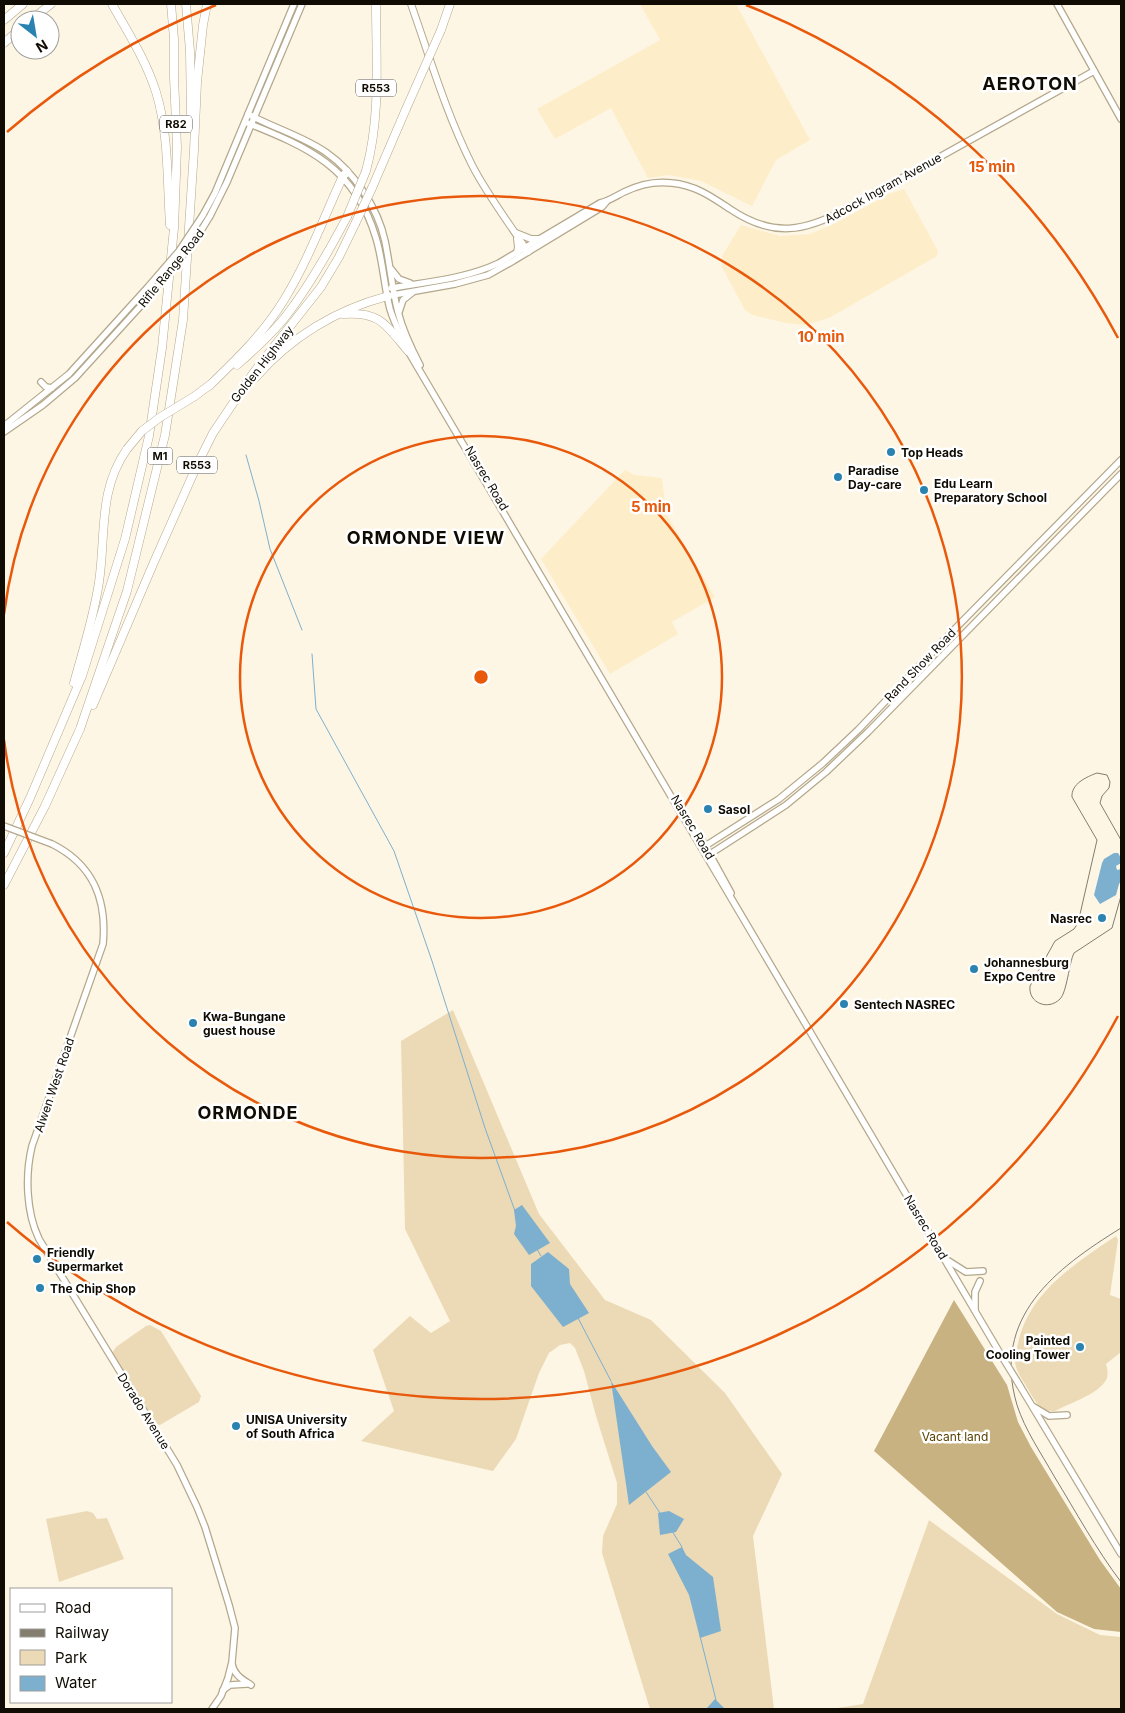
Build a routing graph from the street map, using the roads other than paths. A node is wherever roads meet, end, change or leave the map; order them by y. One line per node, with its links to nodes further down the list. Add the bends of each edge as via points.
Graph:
1 (23, 4): 13 (highway)
2 (112, 4): 30 (highway, via 139,51 161,111)
3 (171, 4): 30 (highway, R82, via 177,147)
4 (186, 4): 25 (highway, R82)
5 (207, 4): 25 (highway, via 199,55)
6 (294, 4): 17 (main road, Rifle Range Road)
7 (302, 4): 16 (main road, Rifle Range Road)
8 (376, 4): 40 (highway, Golden Highway / R553, bridge, via 375,122 366,171 347,217 313,278 286,316 260,345)
9 (411, 4): 14 (main road)
10 (415, 4): 14 (main road)
11 (450, 4): 42 (highway, Golden Highway / R553, bridge, via 339,257 321,287)
12 (1057, 4): 15 (main road)
13 (4, 20)
14 (425, 44): 28 (main road, via 459,137 490,196)
15 (1094, 71): 19 (main road); 27 (main road, Adcock Ingram Avenue, via 814,225 792,229 760,225 706,193 671,183 638,187)
16 (259, 106): 18 (main road, Rifle Range Road); 21 (main road, via 260,116)
17 (248, 114): 18 (main road, Nasrec Road); 20 (main road, Rifle Range Road)
18 (254, 118): 21 (main road, Nasrec Road); 22 (main road, Rifle Range Road)
19 (1121, 119)
20 (245, 122): 22 (main road, Nasrec Road); 41 (main road, Rifle Range Road, bridge, via 211,201 179,251 80,363)
21 (266, 123): 26 (main road, Nasrec Road, via 327,153)
22 (251, 124): 23 (main road, Nasrec Road); 24 (main road, Rifle Range Road)
23 (267, 131): 24 (main road, via 254,130); 26 (main road, Nasrec Road, via 322,158)
24 (248, 134): 44 (main road, Rifle Range Road, bridge, via 227,182 194,242 75,378)
25 (192, 174): 48 (highway, M1, via 183,320 165,435 127,591)
26 (345, 174): 33 (main road, Nasrec Road, via 361,189 377,219 385,239); 35 (main road, Nasrec Road, via 370,220); 40 (highway, via 284,300 252,343)
27 (607, 201): 29 (main road, Adcock Ingram Avenue); 31 (main road, Adcock Ingram Avenue, via 602,207)
28 (515, 233): 29 (main road, via 531,239); 31 (main road); 32 (main road)
29 (541, 238): 31 (main road, Adcock Ingram Avenue)
30 (172, 244): 47 (highway, M1, via 162,348 137,491 82,676)
31 (527, 250): 32 (main road, Adcock Ingram Avenue); 34 (main road, Adcock Ingram Avenue, via 502,268 480,277 455,284)
32 (517, 253): 34 (main road, Adcock Ingram Avenue, via 472,274)
33 (388, 262): 34 (main road, via 400,280); 35 (main road, Nasrec Road)
34 (418, 286): 35 (main road, Adcock Ingram Avenue); 37 (main road, via 403,300)
35 (390, 292): 36 (highway); 37 (main road, Nasrec Road); 38 (main road, Nasrec Road, via 393,317)
36 (336, 314): 38 (highway, via 362,313 376,317); 42 (highway, via 288,346)
37 (398, 314): 50 (main road, Nasrec Road, via 421,366)
38 (408, 351): 50 (main road, Nasrec Road)
39 (40, 382): 41 (main road)
40 (209, 386): 47 (highway, Golden Highway / R553, bridge, via 142,432 113,471 107,493 99,582)
41 (52, 388): 43 (main road, Rifle Range Road)
42 (229, 407): 48 (highway, Golden Highway / R553, via 198,463 96,700)
43 (4, 426)
44 (4, 432)
45 (1121, 460): 50 (main road, Rand Show Road, via 823,763 780,799)
46 (1120, 476): 52 (main road, Rand Show Road, via 835,764 786,805)
47 (65, 718): 51 (highway, M1)
48 (80, 729): 53 (highway, M1)
49 (4, 826): 54 (main road, Alwen West Road, bridge, via 52,844 82,865 96,887 104,913 103,944 31,1152 28,1189)
50 (703, 847): 52 (main road, Nasrec Road)
51 (4, 853)
52 (708, 856): 55 (main road, Nasrec Road)
53 (4, 885)
54 (35, 1229): 62 (main road, Dorado Avenue, via 177,1465 202,1519)
55 (945, 1258): 56 (main road, via 966,1272); 58 (main road, Nasrec Road)
56 (983, 1271)
57 (980, 1280): 58 (main road, via 975,1292)
58 (975, 1311): 59 (main road, Nasrec Road, bridge)
59 (1032, 1406): 60 (main road, via 1049,1416); 61 (main road, Nasrec Road)
60 (1067, 1415)
61 (1121, 1554)
62 (229, 1605): 63 (main road, Dorado Avenue, via 235,1628); 64 (main road, Dorado Avenue, via 232,1630)
63 (232, 1662): 64 (main road, Dorado Avenue); 65 (main road, via 236,1674 249,1684 230,1685)
64 (226, 1678): 65 (main road); 66 (main road)
65 (223, 1690): 67 (main road)
66 (207, 1709)
67 (212, 1709)

